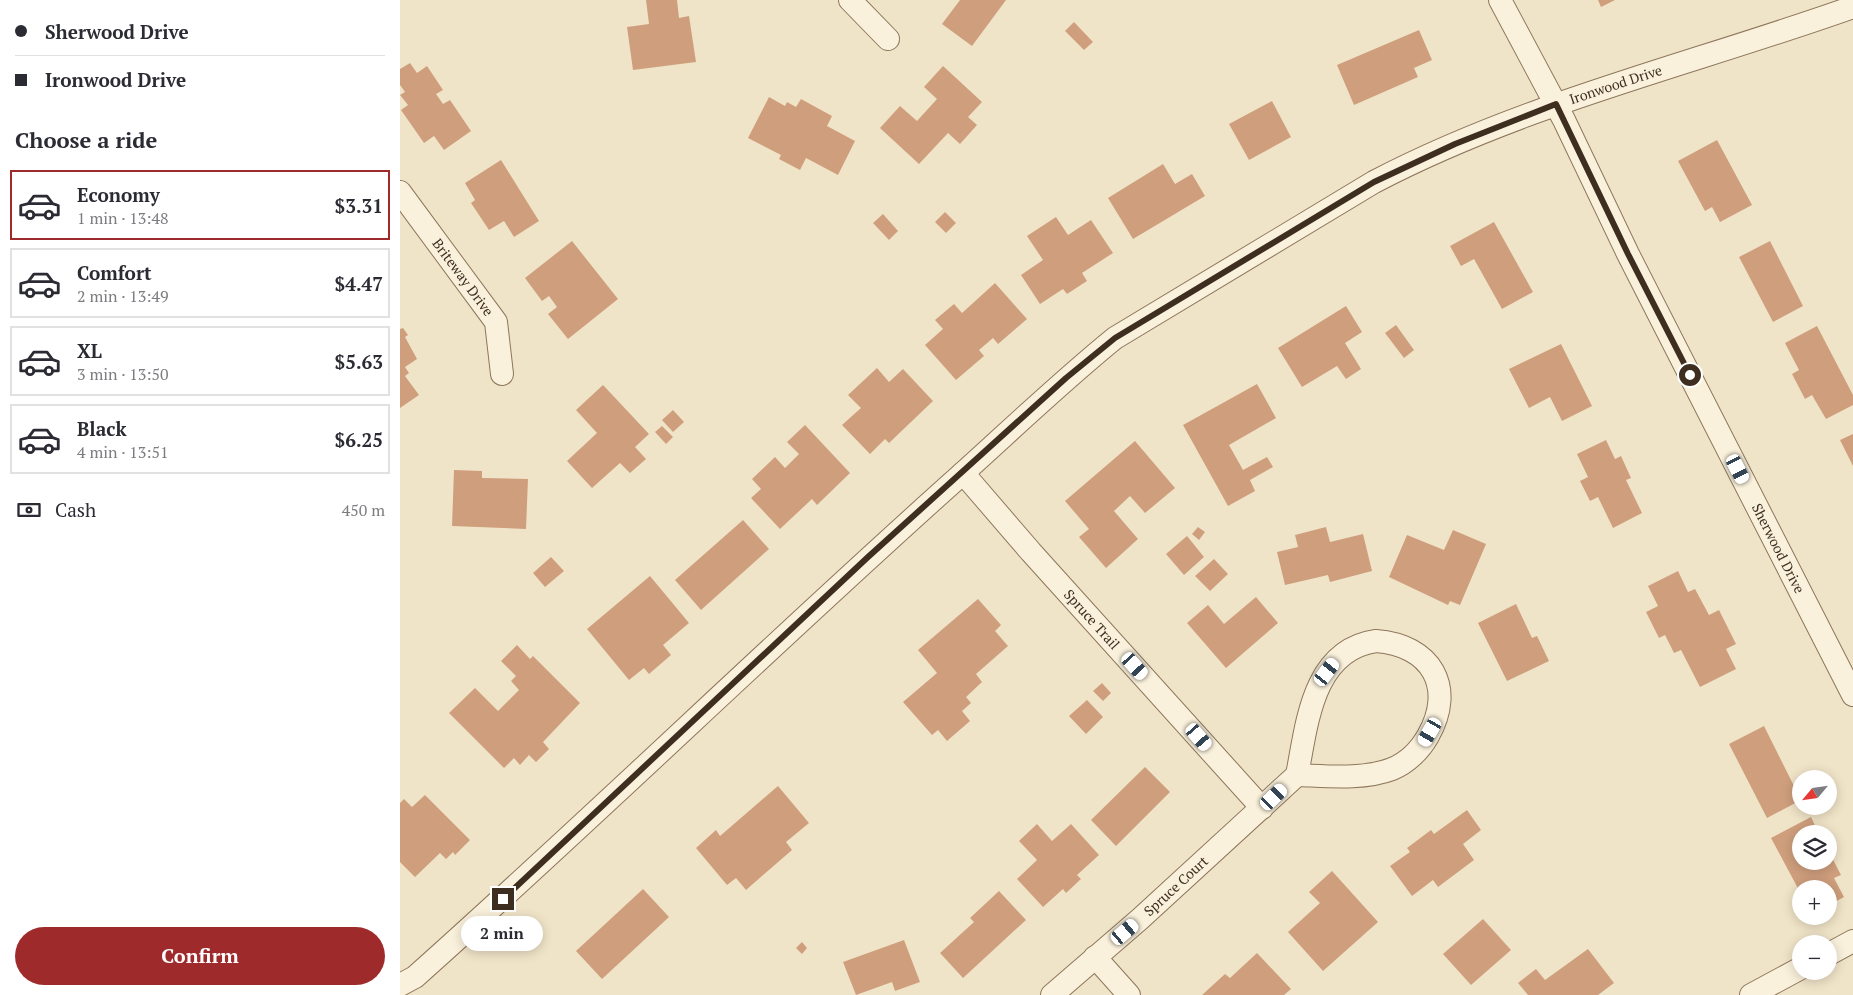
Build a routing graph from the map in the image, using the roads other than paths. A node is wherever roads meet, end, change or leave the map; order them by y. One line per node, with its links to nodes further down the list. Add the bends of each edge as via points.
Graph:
1 (1500, 0): 5 (street, Sherwood Drive)
2 (852, 1): 4 (street)
3 (1853, 7): 5 (street, Ironwood Drive)
4 (888, 39)
5 (1556, 104): 8 (street, Ironwood Drive, via 1463,140 1382,177 1115,338); 9 (street, Sherwood Drive, via 1628,254)
6 (400, 192): 7 (street, Briteway Drive, via 496,322)
7 (502, 374)
8 (963, 473): 11 (street, Spruce Trail); 16 (street, Ironwood Drive, via 868,557)
9 (1853, 695)
10 (1297, 774): 10 (street, via 1337,776 1382,772 1413,756 1430,732 1441,700 1438,685 1424,659 1399,644 1376,641 1358,646 1341,657 1327,672 1308,711); 11 (street, Spruce Court)
11 (1262, 808): 14 (street, Spruce Court)
12 (1853, 941): 13 (street)
13 (1837, 950)
14 (1095, 957): 17 (street, Spruce Court); 18 (street)
15 (1792, 973): 19 (street)
16 (410, 988)
17 (1052, 995)
18 (1129, 995)
19 (1751, 995)

